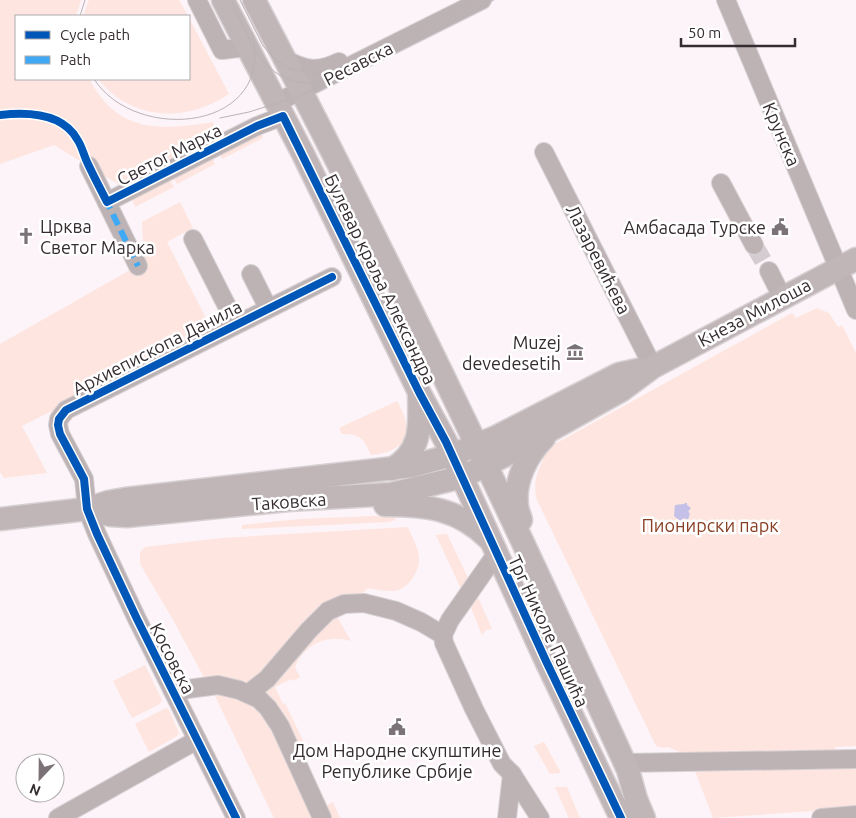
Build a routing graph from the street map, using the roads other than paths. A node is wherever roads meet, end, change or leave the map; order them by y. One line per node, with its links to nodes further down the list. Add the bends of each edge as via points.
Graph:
1 (197, 0): 7 (street, via 222,50)
2 (223, 0): 7 (main road, Булевар краља Александра)
3 (254, 0): 8 (main road, Булевар краља Александра)
4 (482, 0): 6 (street, Ресавска)
5 (726, 0): 17 (street, Крунска)
6 (440, 22): 8 (street, Ресавска, via 422,21 325,68 299,66); 9 (street, Ресавска)
7 (247, 47): 10 (main road, Булевар краља Александра)
8 (285, 59): 9 (main road, Булевар краља Александра)
9 (301, 91): 10 (street, Ресавска); 29 (main road, Булевар краља Александра)
10 (280, 110): 14 (street, Светог Марка, via 257,126); 27 (main road, Булевар краља Александра)
11 (544, 152): 26 (street, Лазаревићева)
12 (89, 166): 14 (street, Светог Марка)
13 (721, 183): 16 (street)
14 (107, 202): 18 (street, Светог Марка)
15 (193, 239): 25 (street)
16 (754, 245)
17 (847, 264): 22 (main road, Кнеза Милоша); 24 (street, Крунска)
18 (138, 266)
19 (769, 271): 22 (street)
20 (251, 274): 23 (street)
21 (332, 277): 23 (street, Архиепископа Данила)
22 (782, 297): 26 (main road, Кнеза Милоша)
23 (268, 308): 25 (street, Архиепископа Данила)
24 (856, 310)
25 (236, 324): 34 (street, Архиепископа Данила, via 62,414 58,425 60,434 84,479)
26 (653, 367): 28 (main road, Кнеза Милоша, via 622,390); 29 (main road, Кнеза Милоша, via 619,374)
27 (419, 392): 30 (main road, Булевар краља Александра); 31 (main road, via 420,418 415,444 404,462)
28 (552, 430): 29 (main road, Кнеза Милоша); 36 (main road, via 538,444 521,475 516,506 525,531)
29 (482, 455): 30 (main road, Таковска); 32 (main road, Таковска); 36 (main road, Трг Николе Пашића)
30 (452, 456): 31 (main road, Таковска); 32 (main road, Трг Николе Пашића)
31 (392, 469): 34 (main road, Таковска, via 125,499)
32 (462, 477): 33 (main road, Таковска, via 392,494); 37 (main road, Трг Николе Пашића)
33 (340, 498): 34 (main road, Таковска, via 127,516); 37 (main road, via 370,505 420,506 450,512 470,523)
34 (88, 509): 35 (main road, Таковска); 39 (street, Косовска)
35 (0, 519)
36 (523, 541): 43 (main road, Трг Николе Пашића)
37 (494, 548): 38 (street); 51 (main road, Трг Николе Пашића)
38 (443, 635): 40 (street, via 396,611 364,602 344,604 328,611 267,679); 44 (street, via 446,651)
39 (173, 690): 40 (street, via 218,685); 41 (street, Косовска)
40 (249, 693): 48 (street, via 268,708 280,726)
41 (197, 740): 46 (street, via 99,787); 47 (street, Косовска)
42 (856, 759): 43 (street)
43 (627, 766): 52 (main road, Трг Николе Пашића); 53 (main road, Трг Николе Пашића, via 640,782)
44 (507, 769): 49 (street); 50 (street)
45 (856, 815): 54 (street)
46 (58, 818)
47 (236, 818)
48 (322, 818)
49 (507, 818)
50 (540, 818)
51 (620, 818)
52 (644, 818)
53 (658, 818)
54 (822, 818)

